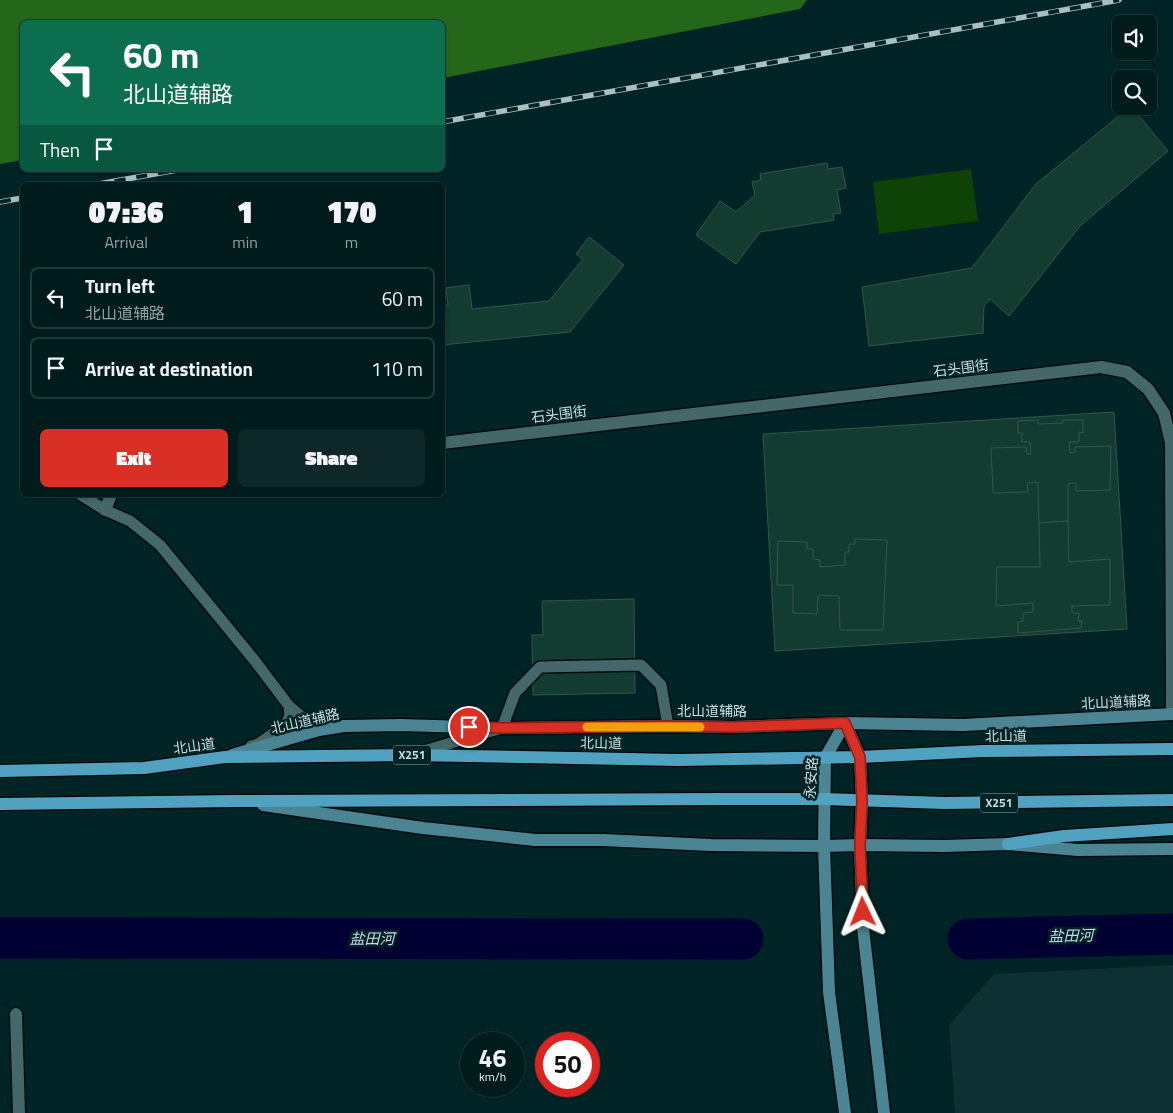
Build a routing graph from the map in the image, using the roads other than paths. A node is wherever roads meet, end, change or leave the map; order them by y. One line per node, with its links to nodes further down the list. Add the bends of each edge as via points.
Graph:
1 (445, 443): 6 (street, 石头围街, via 1101,367 1127,372 1148,389 1164,413 1171,443)
2 (84, 497): 4 (lane)
3 (110, 497): 4 (street)
4 (105, 510): 5 (lane, via 130,521 160,545)
5 (289, 706): 10 (lane); 13 (lane, via 290,716 277,731 258,744)
6 (1173, 714): 7 (street, 北山道辅路, via 962,725)
7 (845, 723): 8 (street, 北山道辅路); 14 (street); 15 (street, 永安路)
8 (668, 726): 9 (street, 北山道辅路); 9 (lane, via 661,685 641,665 540,667 515,693)
9 (502, 728): 10 (street, 北山道辅路, via 401,725); 12 (lane)
10 (319, 730): 13 (street, 北山道辅路)
11 (1173, 749): 14 (main road, 北山道 / X251, via 982,751)
12 (412, 755): 13 (main road, 北山道 / X251); 15 (main road, 北山道 / X251, via 679,760)
13 (225, 757): 16 (main road, 北山道 / X251, via 144,768)
14 (860, 757): 15 (main road, 北山道 / X251); 20 (street)
15 (825, 758): 17 (street, 永安路)
16 (0, 771)
17 (824, 800): 19 (main road, X251); 20 (main road, X251); 25 (street, 永安路)
18 (1173, 800): 20 (main road, X251)
19 (235, 801): 21 (main road, X251); 25 (street, via 423,828 535,840)
20 (862, 801): 24 (street)
21 (0, 804)
22 (1173, 829): 23 (main road, via 1064,836)
23 (1008, 844): 24 (street); 26 (street, via 1078,850)
24 (860, 845): 25 (street); 30 (street, via 863,928)
25 (824, 846): 29 (street, 永安路, via 829,992)
26 (1173, 850)
27 (16, 1014): 28 (street)
28 (19, 1113)
29 (845, 1113)
30 (884, 1113)

